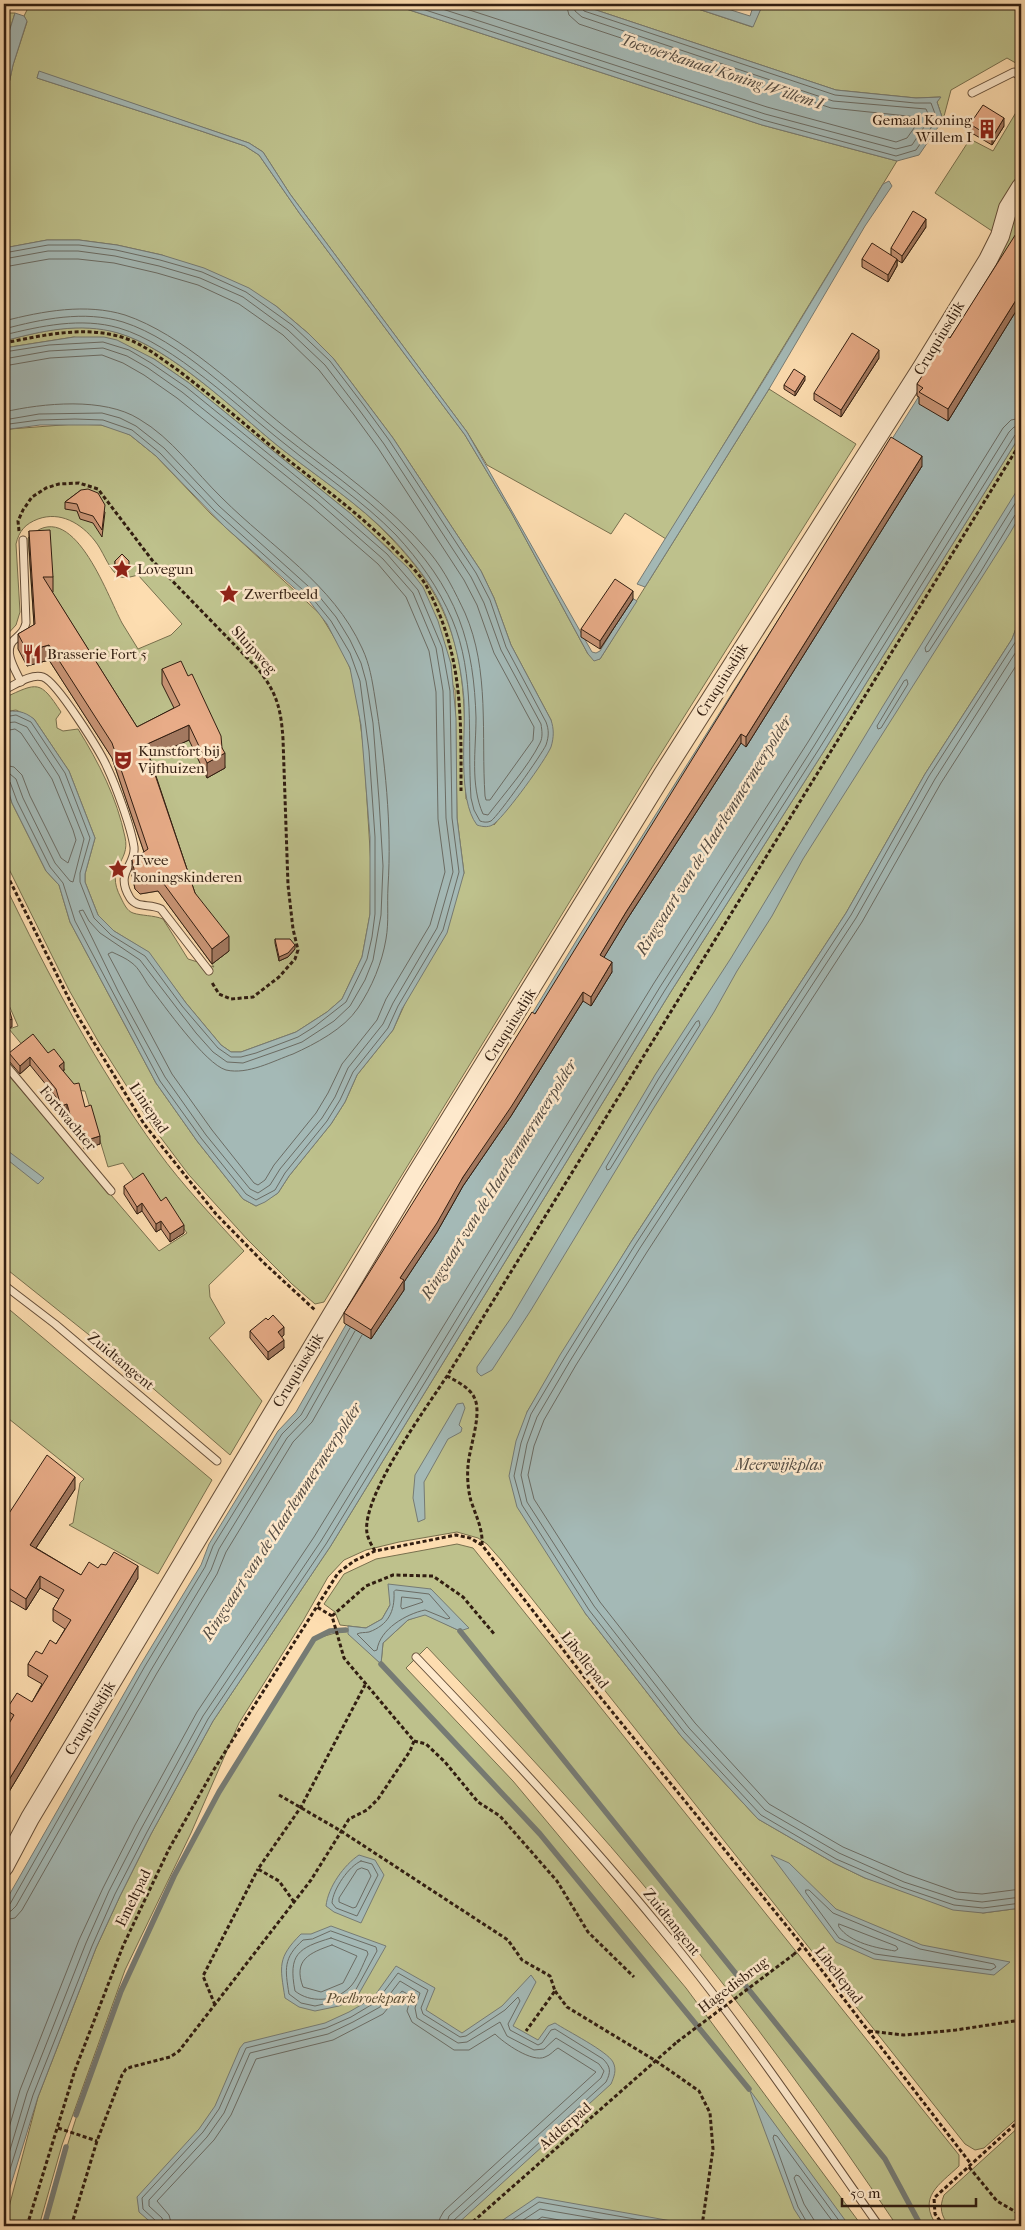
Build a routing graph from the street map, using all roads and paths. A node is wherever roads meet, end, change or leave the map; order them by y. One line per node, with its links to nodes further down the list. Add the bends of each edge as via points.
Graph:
1 (1021, 77): 2 (lane, via 1014,72)
2 (972, 93)
3 (1021, 187): 15 (street, Cruquiusdijk, via 1008,208 1000,236 988,260 664,774)
4 (4, 343): 9 (path, via 53,334 102,332 150,350 338,497 389,543 427,586 451,647 460,709)
5 (1021, 442): 16 (path)
6 (23, 540): 7 (lane, via 26,623 22,633 10,645 9,654); 11 (path, Sluipweg, via 18,521 32,497 59,484 79,484 98,489 152,560 258,669 277,700 281,714 290,908 298,950 284,972 253,996 240,999 219,994 211,982)
7 (21, 682): 8 (lane); 11 (lane, via 43,677 53,684 95,745 108,769 133,844 133,856 124,876 131,899 135,904 161,909)
8 (4, 690)
9 (461, 791)
10 (4, 869): 15 (path, Liniepad, via 77,1015 144,1124 216,1214 303,1300)
11 (209, 971)
12 (4, 1063): 13 (lane, Fortwachter)
13 (111, 1191)
14 (4, 1285): 17 (lane, Zuidtangent)
15 (329, 1320): 29 (street, Cruquiusdijk, via 30,1818)
16 (447, 1376): 18 (path, via 475,1397 477,1410 468,1480 470,1499 483,1534); 19 (path, via 389,1466 370,1512 367,1533)
17 (217, 1461)
18 (482, 1545): 19 (path, via 470,1538 456,1536); 32 (path, Libellepad, via 592,1687)
19 (375, 1552): 20 (path, via 354,1561 338,1573)
20 (318, 1607): 21 (path); 42 (path, Emeltpad, via 213,1770 169,1849 123,1946 75,2070)
21 (332, 1616): 22 (path, via 366,1586 393,1575 433,1576 463,1597); 24 (path, via 344,1658)
22 (495, 1635)
23 (416, 1657): 50 (lane, Zuidtangent, via 559,1808 661,1928 752,2046)
24 (365, 1685): 25 (path); 27 (path)
25 (414, 1741): 28 (path, via 378,1799 367,1810 349,1819); 33 (path, via 426,1744 478,1802 500,1816 557,1881 588,1932)
26 (280, 1794): 27 (path)
27 (301, 1807): 28 (path); 30 (path)
28 (341, 1831): 31 (path); 34 (path, via 508,1940 522,1960 550,1976)
29 (4, 1867)
30 (258, 1869): 31 (path, via 279,1881); 35 (path, via 203,1976)
31 (294, 1902): 35 (path)
32 (803, 1946): 38 (path, Libellepad); 39 (path, Hagedisbrug, bridge)
33 (634, 1977)
34 (555, 1991): 37 (path); 40 (path, via 567,2008)
35 (215, 2005): 43 (path, via 175,2054 126,2069)
36 (1021, 2020): 38 (path, via 904,2035)
37 (526, 2031)
38 (869, 2032): 44 (path, Libellepad)
39 (677, 2042): 40 (path, Adderpad)
40 (656, 2061): 48 (path, Adderpad); 49 (path, via 699,2091 710,2113 713,2149)
41 (1021, 2119): 44 (path)
42 (58, 2128): 43 (path); 46 (path, Emeltpad)
43 (97, 2141): 47 (path, via 73,2220)
44 (970, 2166): 45 (path, Libellepad, via 997,2201); 51 (path, via 934,2198 935,2214)
45 (1021, 2215)
46 (27, 2226)
47 (74, 2226)
48 (468, 2226)
49 (702, 2226)
50 (879, 2226)
51 (944, 2226)

